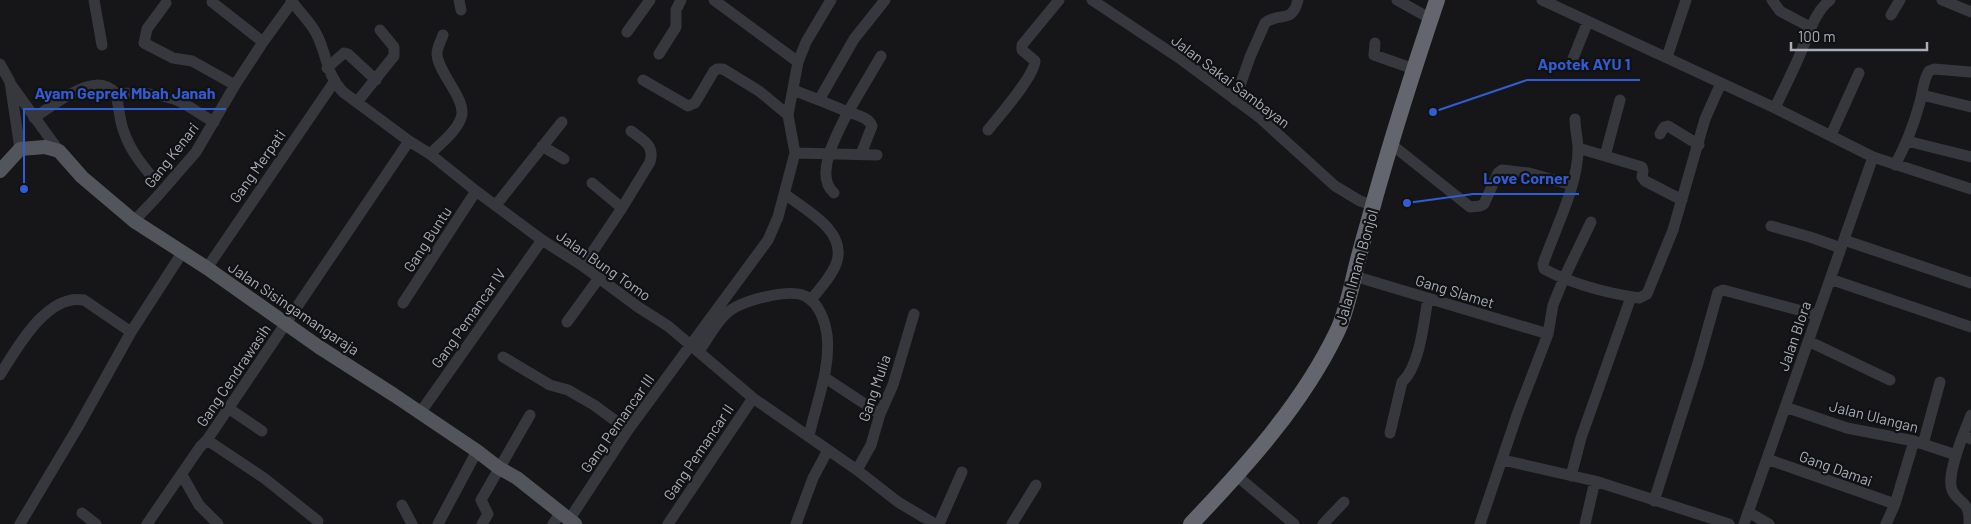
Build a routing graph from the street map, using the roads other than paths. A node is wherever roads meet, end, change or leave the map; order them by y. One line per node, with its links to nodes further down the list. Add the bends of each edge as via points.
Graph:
1 (94, 0): 32 (street)
2 (681, 0): 33 (street, via 676,10 676,27)
3 (714, 0): 36 (street)
4 (831, 0): 36 (street)
5 (885, 0): 52 (street, via 854,39)
6 (1059, 0): 64 (street, via 1022,45 1022,50 1035,64)
7 (1092, 0): 21 (street, Jalan Sakai Sambayan)
8 (1298, 0): 53 (street, via 1295,11 1290,15 1265,23)
9 (1396, 0): 24 (street)
10 (1437, 0): 24 (highway, Jalan Imam Bonjol)
11 (1542, 0): 25 (street)
12 (1686, 0): 35 (street)
13 (1772, 0): 26 (street, via 1780,11)
14 (1830, 0): 26 (street)
15 (1900, 0): 23 (street)
16 (1942, 0): 22 (street)
17 (292, 1): 30 (street, Gang Kenari); 39 (street, Jalan Bung Tomo, via 317,36)
18 (646, 1): 28 (street)
19 (212, 2): 30 (street)
20 (166, 3): 48 (street, via 147,29 144,43)
21 (1106, 4): 53 (street, Jalan Sakai Sambayan)
22 (1971, 12)
23 (1892, 15)
24 (1431, 19): 40 (highway, Jalan Imam Bonjol)
25 (1588, 21): 35 (street); 38 (street)
26 (1810, 27): 57 (street)
27 (380, 30): 43 (street, via 395,51)
28 (627, 32)
29 (443, 35): 77 (street, via 438,58 462,107 462,118)
30 (263, 42): 48 (street, Gang Kenari)
31 (1375, 43): 40 (street, via 1374,55)
32 (102, 46)
33 (659, 54)
34 (882, 56): 58 (street)
35 (1667, 57): 47 (street)
36 (798, 62): 49 (street)
37 (0, 64): 45 (street)
38 (1570, 66)
39 (328, 68): 43 (street, via 344,53); 46 (street, Jalan Bung Tomo)
40 (1414, 69): 70 (highway, Jalan Imam Bonjol)
41 (1971, 72): 51 (street, via 1928,71)
42 (1859, 73): 67 (street)
43 (376, 80): 55 (street)
44 (643, 80): 59 (street, via 692,106 714,71 723,69 759,91)
45 (10, 82): 60 (street); 74 (street)
46 (334, 82): 55 (street, Jalan Bung Tomo); 105 (street, Gang Merpati)
47 (1721, 83): 57 (street); 71 (street, via 1705,119)
48 (235, 84): 62 (street, Gang Kenari)
49 (792, 90): 52 (street); 59 (street)
50 (116, 93): 60 (street, via 98,85 83,89); 62 (street, via 168,97); 87 (street, via 123,131 139,161)
51 (1922, 95): 56 (street); 69 (street)
52 (819, 100): 58 (street)
53 (1235, 100): 96 (street, Jalan Sakai Sambayan, via 1259,117 1335,186)
54 (1620, 100): 81 (street)
55 (357, 102): 68 (street, Jalan Bung Tomo)
56 (1971, 107)
57 (1775, 108): 67 (street)
58 (848, 112): 78 (street); 79 (street, via 868,120 872,126)
59 (788, 115): 76 (street)
60 (34, 118): 75 (street)
61 (1575, 119): 73 (street)
62 (214, 122): 98 (street, Gang Kenari, via 196,152)
63 (562, 122): 72 (street)
64 (988, 130)
65 (631, 131): 97 (street, via 649,146 652,154)
66 (1660, 134): 71 (street, via 1668,126)
67 (1831, 134): 82 (street)
68 (409, 141): 77 (street, Jalan Bung Tomo); 118 (street, Gang Cendrawasih)
69 (1907, 141): 83 (street); 85 (street)
70 (1391, 144): 89 (street, via 1470,207 1484,204 1502,170 1529,172); 96 (highway, Jalan Imam Bonjol)
71 (1699, 145): 94 (street)
72 (542, 146): 84 (street); 95 (street)
73 (1578, 148): 81 (street); 89 (street)
74 (20, 149): 75 (main road, via 45,147); 86 (main road)
75 (59, 151): 98 (main road, Jalan Sisingamangaraja, via 82,177)
76 (795, 153): 78 (street); 93 (street)
77 (430, 154): 91 (street, Jalan Bung Tomo)
78 (828, 154): 79 (street); 92 (street, via 826,182)
79 (861, 154): 80 (street)
80 (877, 155)
81 (1605, 156): 94 (street, via 1642,167 1645,182)
82 (1873, 157): 85 (street); 102 (street, Jalan Blora)
83 (1971, 157)
84 (564, 159)
85 (1895, 166): 90 (street)
86 (0, 171)
87 (154, 179)
88 (592, 183): 97 (street)
89 (1572, 185): 108 (street, via 1543,264 1544,269)
90 (1971, 189)
91 (476, 191): 95 (street, Jalan Bung Tomo); 114 (street, Gang Buntu)
92 (834, 193)
93 (785, 194): 113 (street, via 831,232 836,240 837,260); 123 (street, via 768,240)
94 (1682, 200): 111 (street, via 1647,294)
95 (496, 206): 101 (street, Jalan Bung Tomo)
96 (1373, 206): 106 (highway, Jalan Imam Bonjol)
97 (622, 208): 104 (street)
98 (134, 221): 103 (main road, Jalan Sisingamangaraja)
99 (1590, 222): 108 (street)
100 (1771, 226): 102 (street)
101 (542, 240): 104 (street, Jalan Bung Tomo); 132 (street, Gang Pemancar IV)
102 (1842, 244): 109 (street, Jalan Blora); 110 (street)
103 (182, 253): 105 (main road, Jalan Sisingamangaraja); 120 (street)
104 (583, 266): 107 (street, Jalan Bung Tomo)
105 (207, 268): 118 (main road, Jalan Sisingamangaraja)
106 (1354, 276): 112 (street, Gang Slamet); 152 (highway, Jalan Imam Bonjol, via 1338,330 1324,358)
107 (599, 278): 117 (street); 123 (street, Jalan Bung Tomo)
108 (1564, 278): 111 (street); 121 (street, via 1553,305)
109 (1830, 279): 116 (street, Jalan Blora); 119 (street)
110 (1971, 283)
111 (1631, 297): 153 (street, via 1581,438)
112 (1428, 298): 121 (street, Gang Slamet); 138 (street, via 1421,335 1408,376 1402,382)
113 (811, 300): 123 (street, via 798,294 748,301 726,314); 126 (street, via 818,308 827,334)
114 (403, 303)
115 (914, 314): 133 (street, Gang Mulia, via 893,385)
116 (1817, 315): 122 (street, Jalan Blora); 156 (street, via 1723,290 1718,292)
117 (567, 322)
118 (286, 323): 131 (street, Gang Cendrawasih); 132 (main road, Jalan Sisingamangaraja)
119 (1971, 327)
120 (131, 332): 125 (street, via 84,300 68,300 43,315); 164 (street)
121 (1548, 334): 147 (street)
122 (1808, 341): 127 (street); 130 (street, Jalan Blora)
123 (695, 348): 129 (street, Jalan Bung Tomo); 136 (street, Gang Pemancar III)
124 (503, 357): 136 (street, via 550,385 568,390)
125 (0, 375)
126 (824, 377): 133 (street); 139 (street)
127 (1890, 380)
128 (1940, 382): 142 (street)
129 (753, 398): 139 (street, Jalan Bung Tomo); 171 (street, Gang Pemancar II)
130 (1785, 407): 142 (street, Jalan Ulangan, via 1847,428); 146 (street, Jalan Blora)
131 (228, 408): 137 (street); 141 (street, Gang Cendrawasih)
132 (420, 413): 144 (main road, Jalan Sisingamangaraja)
133 (880, 414): 149 (street, Gang Mulia, via 871,445)
134 (530, 415): 148 (street)
135 (1971, 415): 140 (street)
136 (628, 430): 163 (street, Gang Pemancar III)
137 (262, 431)
138 (1390, 433)
139 (808, 436): 143 (street, Jalan Bung Tomo)
140 (1967, 437): 145 (street)
141 (207, 440): 151 (street, Gang Cendrawasih); 162 (street)
142 (1919, 442): 145 (street, Jalan Ulangan); 158 (street)
143 (828, 450): 149 (street, Jalan Bung Tomo); 172 (street, via 813,478)
144 (477, 451): 148 (main road, Jalan Sisingamangaraja); 169 (street)
145 (1956, 455): 185 (street, via 1951,488 1965,504)
146 (1767, 459): 158 (street, Gang Damai); 160 (street, Jalan Blora)
147 (1503, 460): 153 (street); 179 (street)
148 (498, 468): 163 (main road, Jalan Sisingamangaraja, via 516,478); 170 (street, via 481,500 488,514)
149 (857, 470): 173 (street, Jalan Bung Tomo, via 898,502)
150 (962, 472): 174 (street)
151 (182, 475): 166 (street, Gang Cendrawasih); 167 (street, via 199,505)
152 (1237, 476): 176 (highway, Jalan Imam Bonjol); 177 (street)
153 (1571, 476): 154 (street)
154 (1595, 481): 156 (street); 180 (street)
155 (1036, 486): 175 (street)
156 (1654, 500): 181 (street)
157 (1344, 502): 178 (street)
158 (1895, 504): 184 (street)
159 (402, 505): 168 (street)
160 (1748, 512): 182 (street, Jalan Blora); 183 (street)
161 (82, 513): 165 (street)
162 (318, 520)
163 (564, 520)
164 (20, 524)
165 (96, 524)
166 (147, 524)
167 (218, 524)
168 (412, 524)
169 (438, 524)
170 (482, 524)
171 (668, 524)
172 (796, 524)
173 (935, 524)
174 (939, 524)
175 (1012, 524)
176 (1191, 524)
177 (1294, 524)
178 (1323, 524)
179 (1480, 524)
180 (1585, 524)
181 (1729, 524)
182 (1744, 524)
183 (1769, 524)
184 (1886, 524)
185 (1969, 524)

